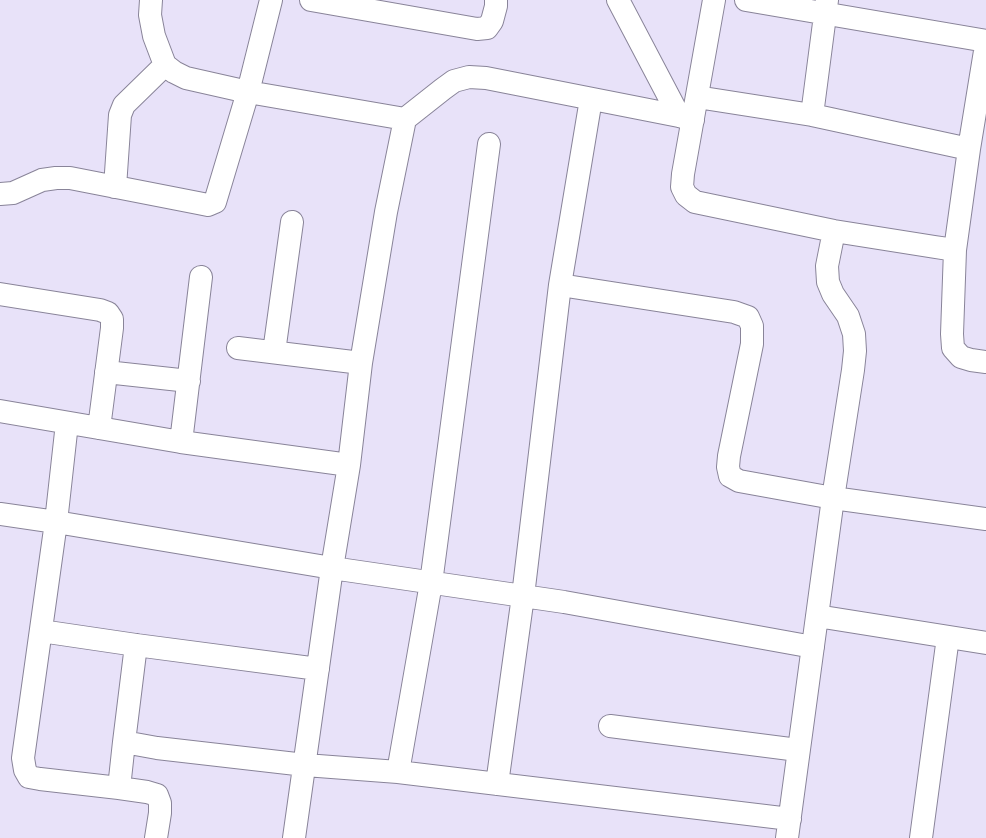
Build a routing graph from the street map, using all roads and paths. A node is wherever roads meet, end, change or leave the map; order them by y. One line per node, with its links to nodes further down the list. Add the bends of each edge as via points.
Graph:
1 (150, 0): 11 (street, via 154,36)
2 (271, 0): 12 (street)
3 (311, 0): 4 (street, via 477,29 487,28 492,21)
4 (496, 0)
5 (618, 0): 16 (street)
6 (714, 0): 13 (street)
7 (746, 0): 8 (street)
8 (825, 7): 9 (street); 15 (street)
9 (986, 41)
10 (986, 44): 19 (street)
11 (165, 65): 12 (street, via 186,78); 20 (street, via 124,105 120,115)
12 (248, 92): 17 (street); 20 (street, via 215,202 208,205 198,204)
13 (697, 97): 15 (street); 16 (street)
14 (591, 98): 16 (street); 17 (street, via 469,77 454,81); 26 (street)
15 (812, 115): 19 (street)
16 (686, 118): 23 (street, via 682,186 686,195 695,202)
17 (405, 119): 31 (street, via 386,212)
18 (489, 144): 44 (street)
19 (969, 149): 24 (street)
20 (115, 186): 21 (street, via 56,178 42,180 13,193)
21 (0, 194)
22 (292, 222): 29 (street)
23 (834, 230): 24 (street); 39 (street, via 827,266 828,282 848,316 854,334 855,351)
24 (955, 250): 30 (street, via 953,348 961,357)
25 (201, 277): 33 (street)
26 (560, 285): 39 (street, via 734,312 748,317 752,326 752,344 729,456 730,476 739,481); 45 (street)
27 (0, 294): 32 (street, via 108,313 112,319 112,328)
28 (238, 348): 29 (street)
29 (274, 352): 31 (street)
30 (986, 362)
31 (361, 363): 38 (street)
32 (106, 372): 33 (street); 36 (street)
33 (189, 381): 37 (street)
34 (0, 411): 35 (street)
35 (67, 422): 36 (street); 42 (street)
36 (99, 428): 37 (street)
37 (181, 442): 38 (street)
38 (349, 465): 43 (street)
39 (833, 498): 41 (street); 46 (street)
40 (0, 514): 42 (street)
41 (986, 519)
42 (56, 522): 43 (street); 47 (street)
43 (332, 568): 44 (street); 52 (street)
44 (431, 583): 45 (street); 57 (street)
45 (523, 596): 51 (street); 58 (street)
46 (817, 616): 48 (street); 51 (street)
47 (41, 631): 50 (street); 59 (street, via 23,758 25,770 29,776 40,779)
48 (948, 637): 49 (street); 63 (street)
49 (986, 643)
50 (136, 645): 52 (street); 54 (street)
51 (813, 647): 55 (street)
52 (318, 669): 56 (street)
53 (610, 726): 55 (street)
54 (124, 742): 56 (street); 59 (street)
55 (798, 750): 60 (street)
56 (305, 765): 57 (street); 62 (street)
57 (398, 772): 58 (street)
58 (497, 784): 60 (street)
59 (119, 788): 61 (street, via 157,795 160,813)
60 (788, 828)
61 (156, 838)
62 (294, 838)
63 (921, 838)

